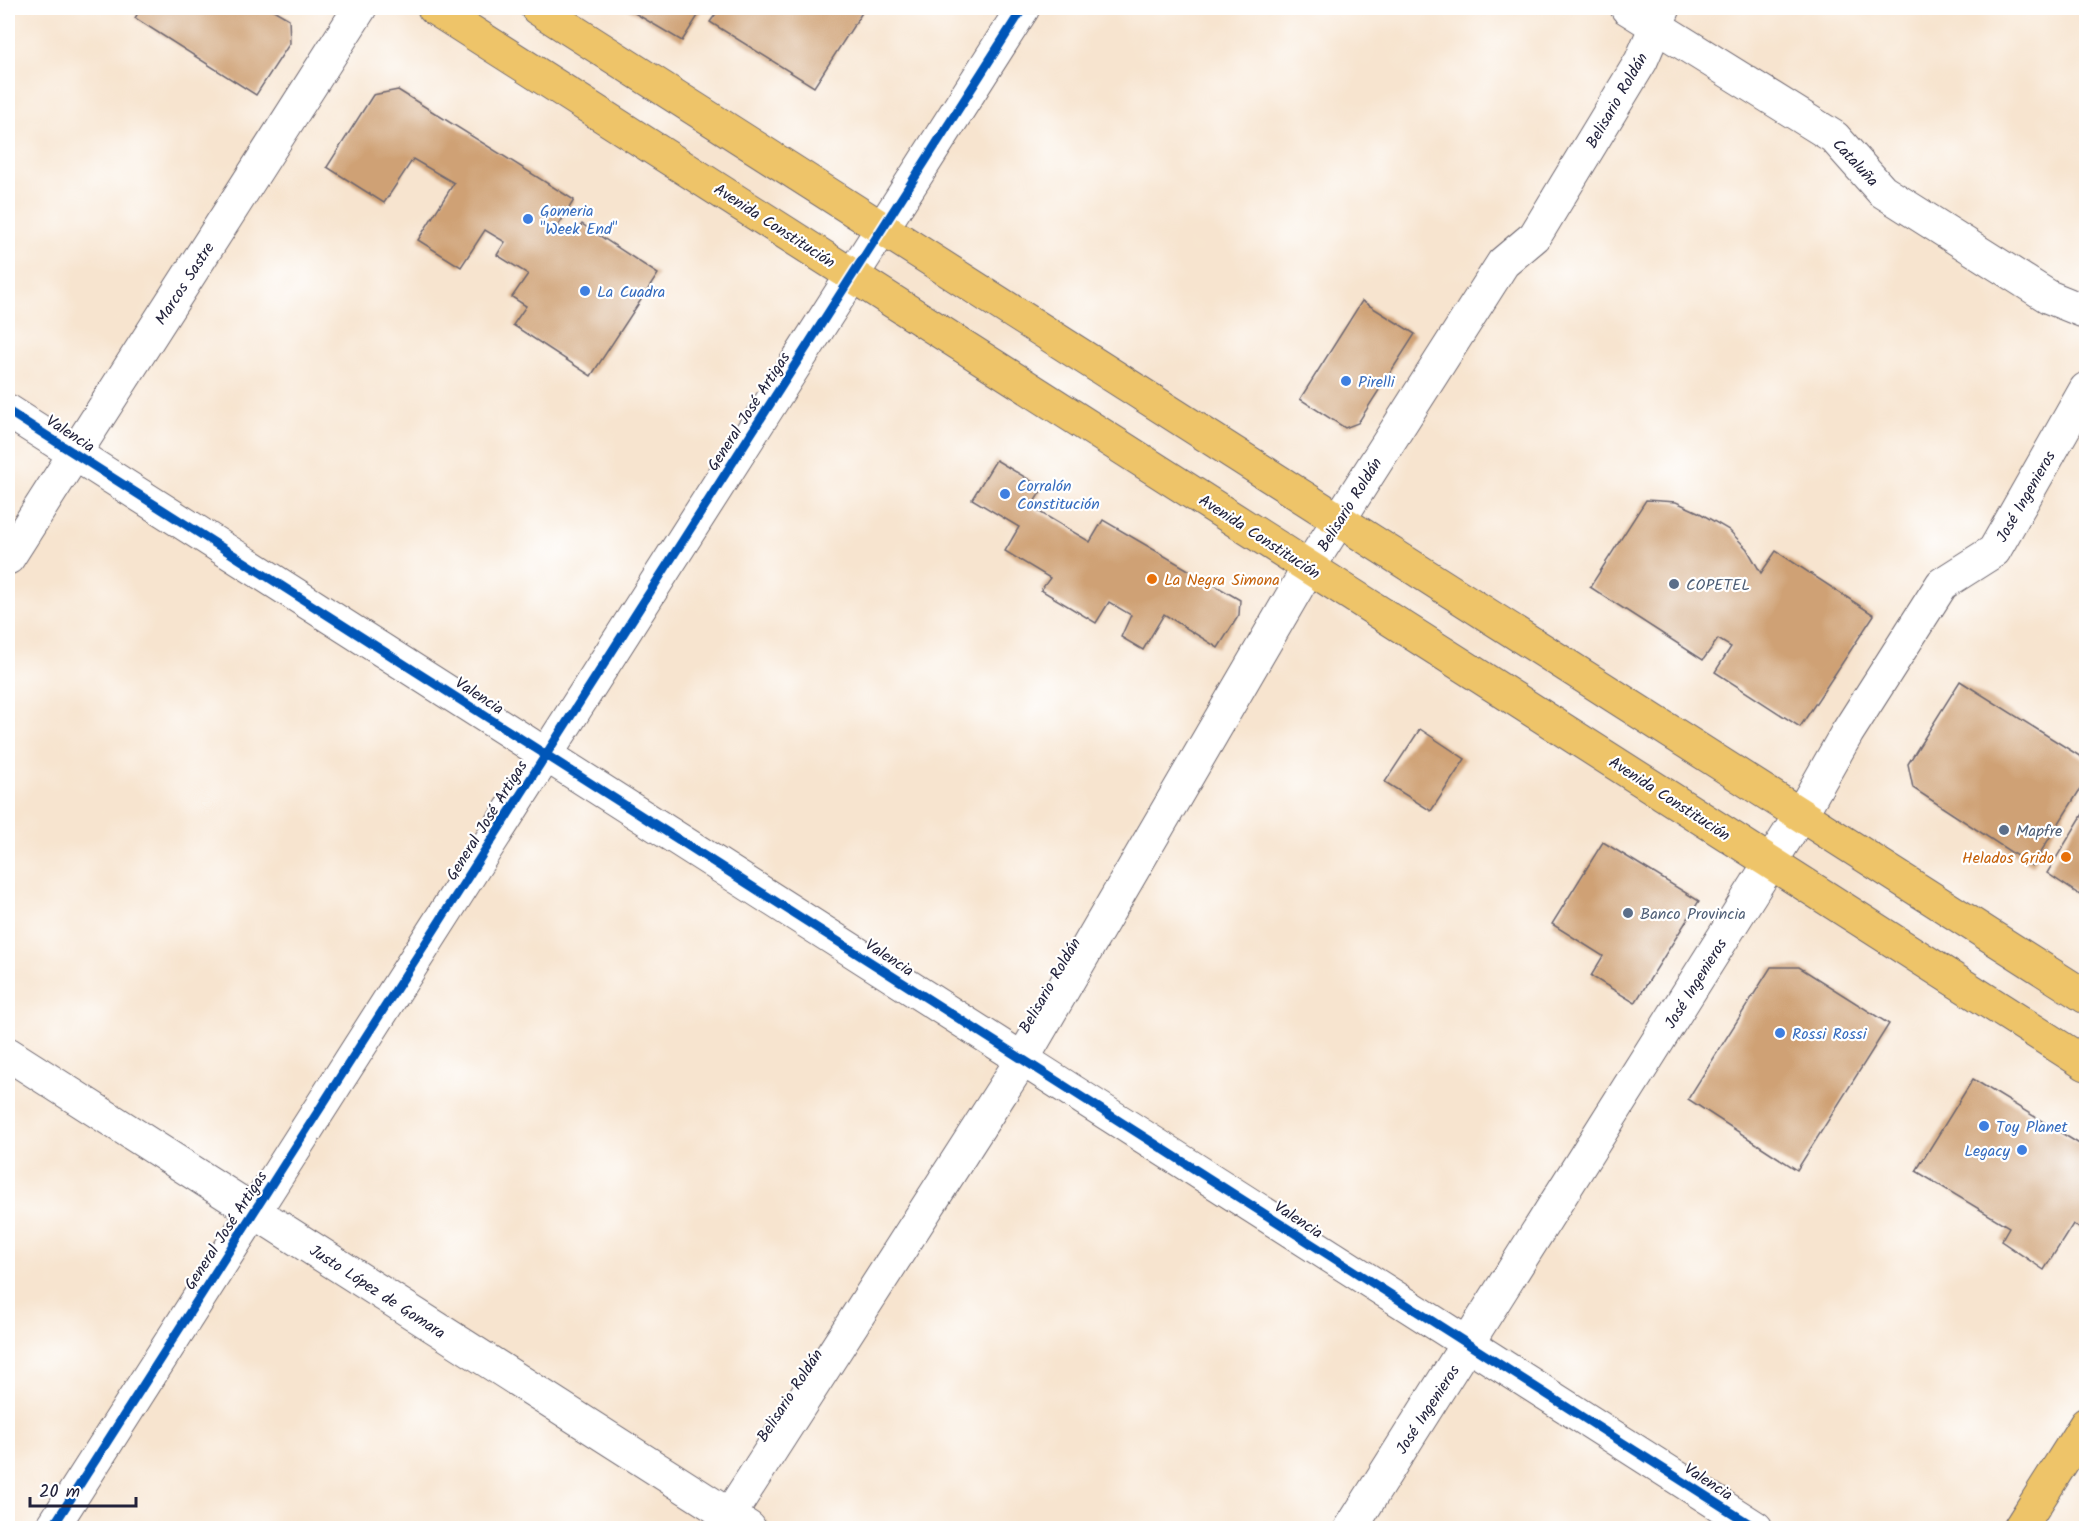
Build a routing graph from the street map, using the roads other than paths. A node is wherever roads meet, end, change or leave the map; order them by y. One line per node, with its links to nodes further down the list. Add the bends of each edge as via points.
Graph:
1 (360, 8): 12 (street, Marcos Sastre)
2 (434, 8): 8 (main road, Avenida Constitución)
3 (537, 8): 7 (main road)
4 (1023, 8): 7 (street, General José Artigas)
5 (1627, 8): 6 (street, Cataluña)
6 (1660, 17): 9 (street, Cataluña, via 1834,137 1882,191 2049,297); 13 (street, Belisario Roldán, via 1641,61 1535,236 1503,263)
7 (882, 228): 8 (street, General José Artigas); 13 (main road)
8 (853, 275): 15 (main road, Avenida Constitución); 16 (street, General José Artigas)
9 (2086, 312)
10 (2086, 389): 17 (street, José Ingenieros, via 1994,551 1942,584 1847,733)
11 (8, 411): 12 (street, Valencia)
12 (74, 453): 14 (street, Marcos Sastre); 16 (street, Valencia)
13 (1338, 519): 15 (street, Belisario Roldán); 17 (main road)
14 (8, 558)
15 (1309, 567): 18 (main road, Avenida Constitución); 21 (street, Belisario Roldán)
16 (546, 755): 21 (street, Valencia); 23 (street, General José Artigas)
17 (1801, 814): 18 (street, José Ingenieros); 19 (main road)
18 (1770, 862): 22 (main road, Avenida Constitución); 24 (street, José Ingenieros)
19 (2086, 997)
20 (8, 1054): 23 (street, Justo López de Gomara)
21 (1022, 1060): 24 (street, Valencia); 26 (street, Belisario Roldán)
22 (2086, 1064)
23 (255, 1212): 26 (street, Justo López de Gomara); 27 (street, General José Artigas)
24 (1468, 1344): 28 (street, José Ingenieros); 29 (street, Valencia)
25 (2086, 1424): 30 (main road)
26 (733, 1524)
27 (52, 1528)
28 (1351, 1528)
29 (1756, 1528)
30 (2020, 1528)

